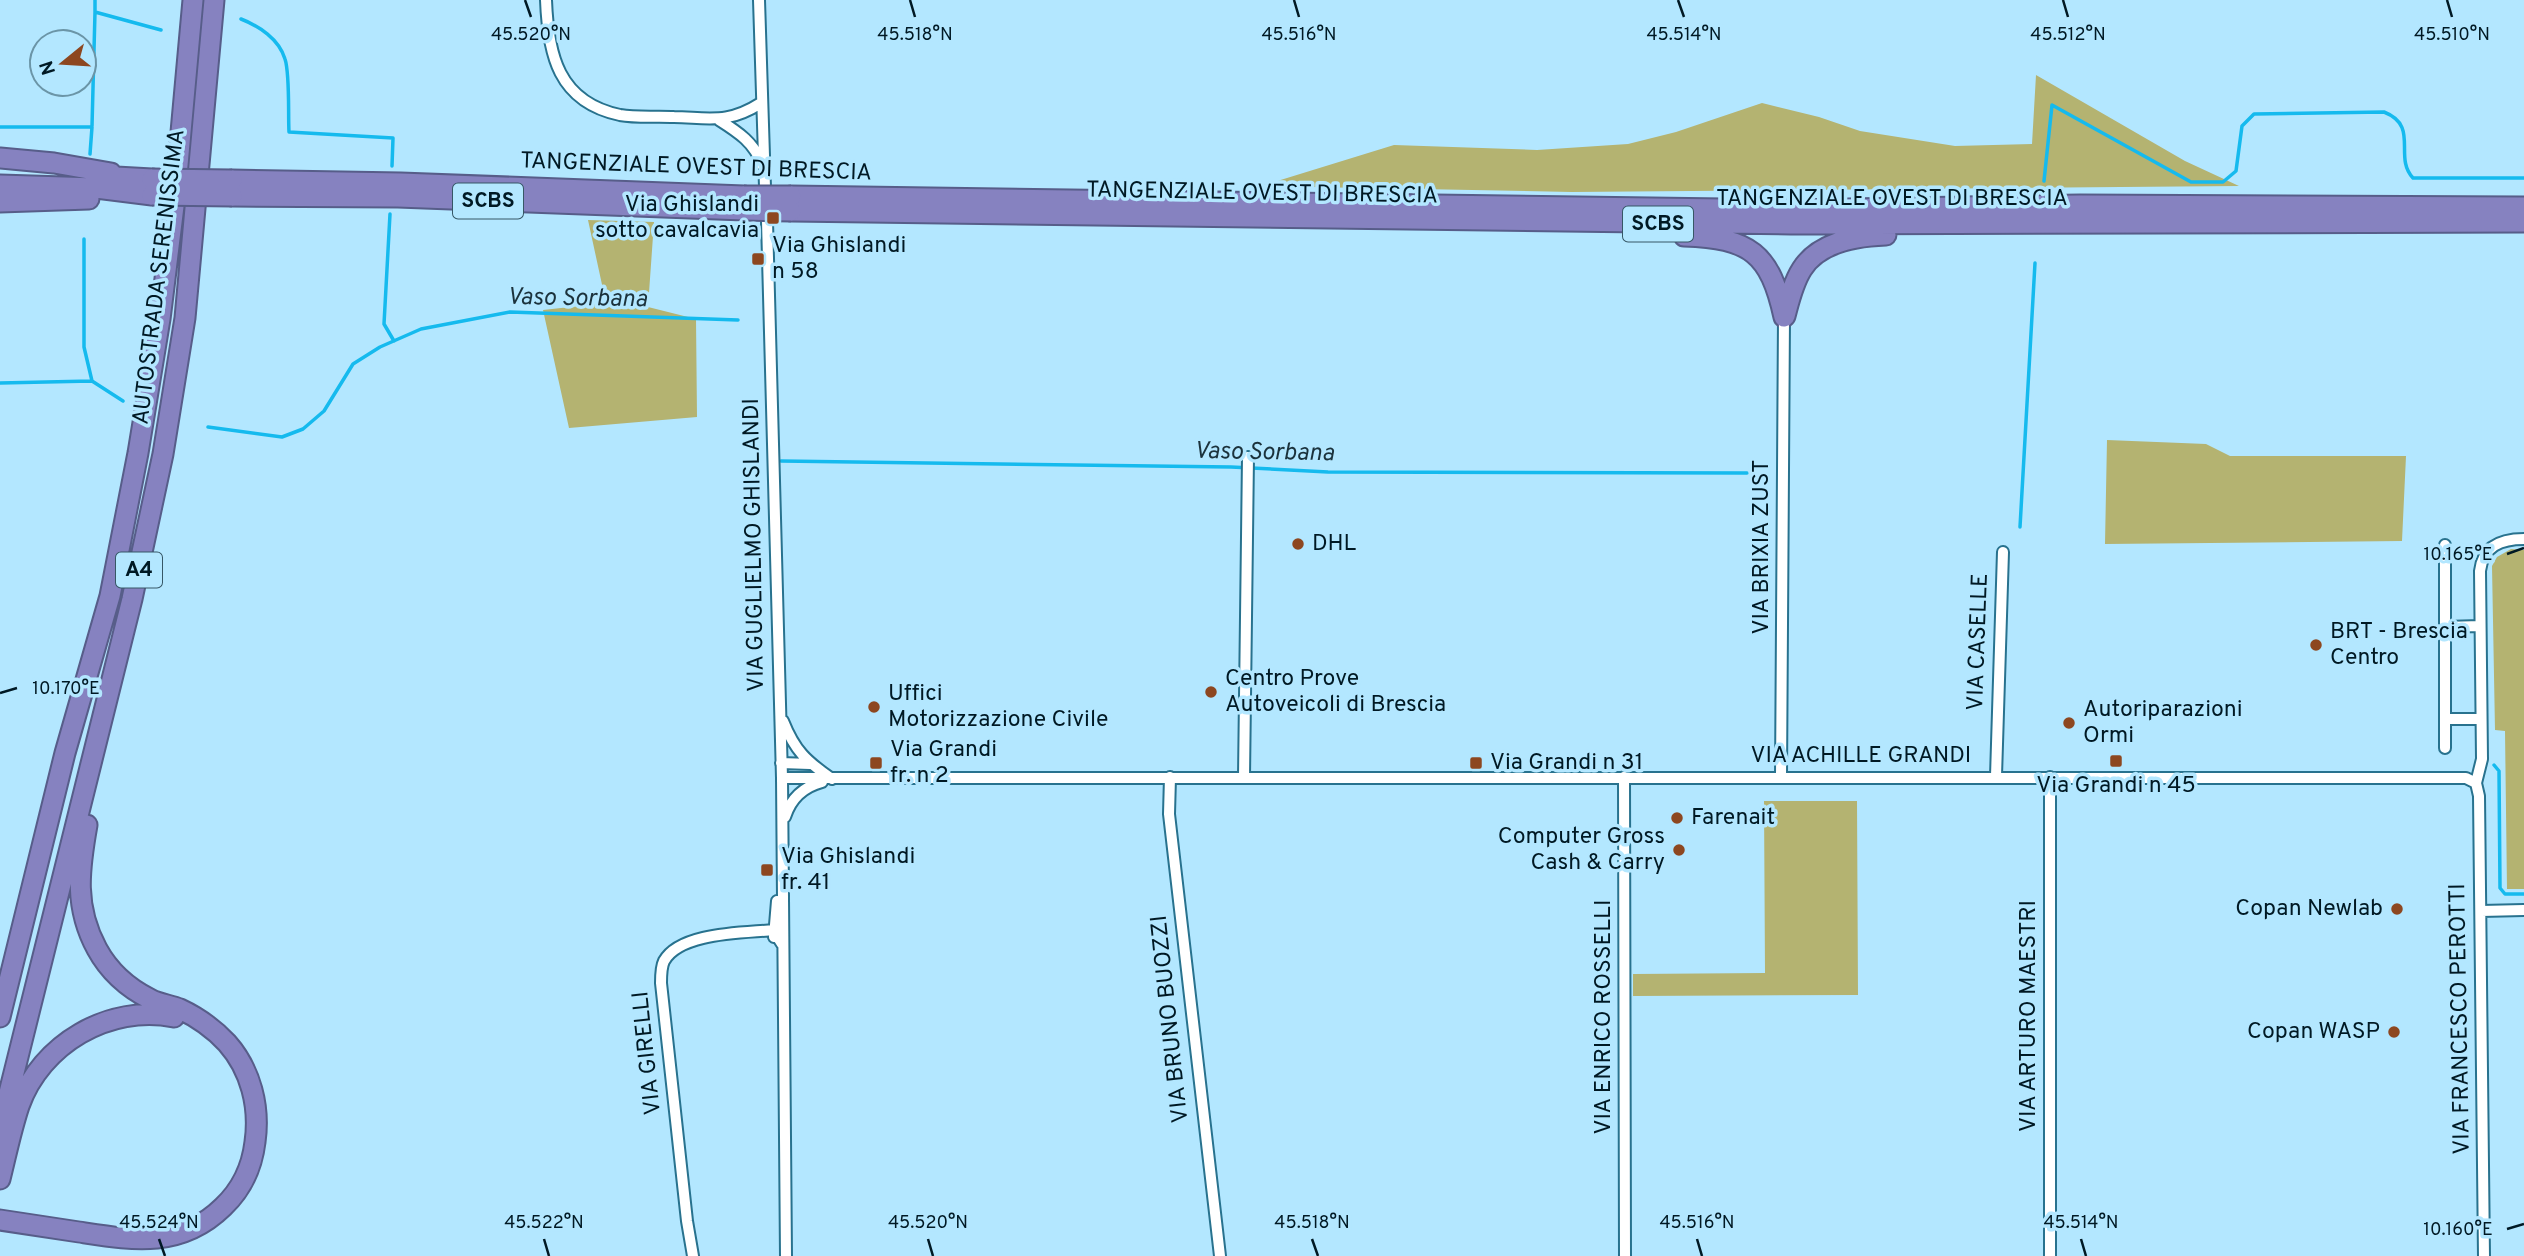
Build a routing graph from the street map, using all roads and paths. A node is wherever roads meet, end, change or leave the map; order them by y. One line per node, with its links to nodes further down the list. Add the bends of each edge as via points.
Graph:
1 (193, 0): 31 (highway, AUTOSTRADA SERENISSIMA / A4, via 175,198 138,453 110,596)
2 (214, 0): 32 (highway, AUTOSTRADA SERENISSIMA / A4, via 185,318 163,454)
3 (546, 0): 6 (street, via 555,63 581,97 621,115)
4 (759, 0): 5 (street)
5 (761, 103): 6 (street, via 744,114); 9 (street)
6 (719, 120): 9 (street, via 747,140)
7 (0, 158): 11 (highway, via 54,163)
8 (0, 172): 11 (highway, TANGENZIALE OVEST DI BRESCIA / SCBS)
9 (765, 174): 12 (street)
10 (0, 184): 11 (highway, TANGENZIALE OVEST DI BRESCIA / SCBS, via 96,188)
11 (148, 184): 13 (highway); 14 (highway, TANGENZIALE OVEST DI BRESCIA / SCBS, bridge, via 397,197)
12 (765, 187)
13 (0, 202)
14 (791, 203): 15 (highway, TANGENZIALE OVEST DI BRESCIA / SCBS, via 1790,210 2080,205); 18 (highway, TANGENZIALE OVEST DI BRESCIA / SCBS)
15 (2524, 207)
16 (766, 221): 27 (street, VIA GUGLIELMO GHISLANDI)
17 (2524, 222): 19 (highway, TANGENZIALE OVEST DI BRESCIA / SCBS)
18 (1555, 223): 19 (highway, TANGENZIALE OVEST DI BRESCIA / SCBS); 20 (highway, via 1592,232 1704,237 1747,248 1770,271)
19 (1987, 224): 20 (highway, via 1830,245 1802,270)
20 (1784, 317): 39 (street, VIA BRIXIA ZUST)
21 (1248, 457): 37 (street)
22 (2524, 539): 25 (street, VIA FRANCESCO PEROTTI, via 2495,544 2483,556)
23 (2445, 545): 26 (street)
24 (2003, 552): 35 (street, VIA CASELLE)
25 (2480, 626): 26 (street); 29 (street, VIA FRANCESCO PEROTTI)
26 (2445, 627): 28 (street)
27 (780, 712): 33 (street, VIA GUGLIELMO GHISLANDI); 34 (street, via 793,746)
28 (2445, 719): 29 (street); 30 (street)
29 (2481, 719): 43 (street, VIA FRANCESCO PEROTTI, via 2482,759)
30 (2445, 748)
31 (65, 752): 50 (highway); 52 (highway, AUTOSTRADA SERENISSIMA / A4)
32 (91, 758): 53 (highway, via 91,804 79,890 96,948 121,980 152,1001); 54 (highway, AUTOSTRADA SERENISSIMA / A4)
33 (781, 763): 34 (street); 41 (street, VIA GUGLIELMO GHISLANDI)
34 (810, 764): 42 (street)
35 (1996, 776): 39 (street, VIA ACHILLE GRANDI); 40 (street, VIA ACHILLE GRANDI)
36 (1170, 777): 37 (street, VIA ACHILLE GRANDI); 42 (street, VIA ACHILLE GRANDI); 59 (street, VIA BRUNO BUOZZI, via 1169,814)
37 (1244, 777): 38 (street, VIA ACHILLE GRANDI)
38 (1625, 777): 39 (street, VIA ACHILLE GRANDI); 60 (street, VIA ENRICO ROSSELLI)
39 (1781, 777)
40 (2050, 777): 43 (street, VIA ACHILLE GRANDI, via 2466,778); 61 (street, VIA ARTURO MAESTRI)
41 (782, 778): 42 (street, VIA ACHILLE GRANDI); 44 (street, VIA GUGLIELMO GHISLANDI)
42 (832, 779): 44 (street, VIA ACHILLE GRANDI, via 805,789 790,803)
43 (2476, 783): 47 (street, VIA FRANCESCO PEROTTI)
44 (782, 826): 45 (street, VIA GUGLIELMO GHISLANDI)
45 (782, 867): 48 (street, VIA GUGLIELMO GHISLANDI); 49 (street, VIA GUGLIELMO GHISLANDI)
46 (2524, 910): 47 (street)
47 (2482, 911): 62 (street, VIA FRANCESCO PEROTTI)
48 (773, 930): 49 (street, VIA GUGLIELMO GHISLANDI); 51 (street, VIA GUGLIELMO GHISLANDI); 57 (street, VIA GIRELLI, via 692,942 674,950 662,968)
49 (783, 947): 51 (street, VIA GUGLIELMO GHISLANDI)
50 (0, 988)
51 (784, 993): 58 (street, VIA GUGLIELMO GHISLANDI)
52 (0, 1017)
53 (203, 1023): 55 (highway, via 152,1014 126,1016 85,1030 61,1046 37,1072 19,1105); 56 (highway, via 227,1043 240,1062 255,1101 253,1155 231,1199 200,1224 165,1238 140,1240)
54 (0, 1129)
55 (0, 1180)
56 (0, 1220)
57 (693, 1256)
58 (786, 1256)
59 (1220, 1256)
60 (1625, 1256)
61 (2050, 1256)
62 (2484, 1256)

